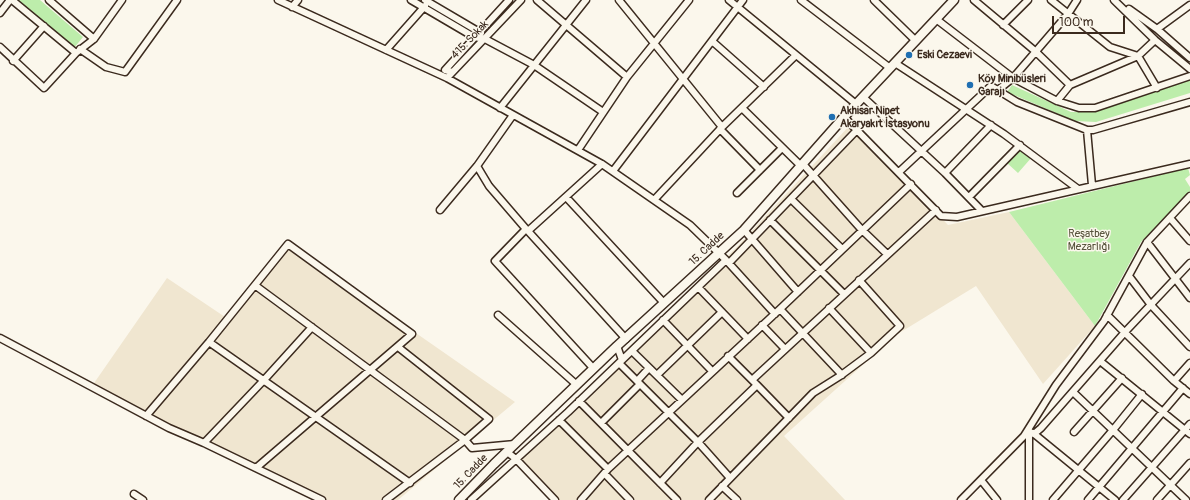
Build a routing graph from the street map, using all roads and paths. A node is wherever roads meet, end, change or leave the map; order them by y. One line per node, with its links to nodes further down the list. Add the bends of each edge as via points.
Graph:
1 (11, 0): 32 (street); 37 (street)
2 (49, 0): 41 (street)
3 (122, 0): 41 (street)
4 (177, 0): 49 (street, via 125,72 106,67)
5 (278, 0): 28 (street)
6 (298, 0): 28 (street)
7 (411, 0): 29 (street)
8 (509, 0): 39 (street, 415. Sokak)
9 (521, 0): 42 (street, 415. Sokak)
10 (537, 0): 35 (street)
11 (586, 0): 35 (street)
12 (619, 0): 30 (street)
13 (630, 0): 30 (street)
14 (689, 0): 46 (street)
15 (729, 0): 31 (street)
16 (743, 0): 31 (street)
17 (801, 0): 56 (street)
18 (874, 0): 43 (street)
19 (974, 0): 36 (street)
20 (1028, 0): 36 (street)
21 (1051, 0): 33 (street)
22 (1077, 0): 33 (street)
23 (1115, 0): 38 (street); 44 (street)
24 (1187, 0): 27 (street)
25 (428, 1): 29 (street); 39 (street)
26 (951, 1): 34 (main road, 15. Cadde)
27 (1190, 4): 38 (street)
28 (292, 6): 48 (street)
29 (424, 7): 40 (street); 48 (street)
30 (625, 7): 46 (street)
31 (737, 8): 45 (street); 51 (street)
32 (0, 13)
33 (1068, 14): 50 (street); 52 (street, via 1110,47)
34 (936, 19): 43 (main road, 15. Cadde); 63 (street)
35 (566, 25): 55 (street); 60 (street)
36 (1003, 25): 50 (street)
37 (44, 26): 49 (street); 54 (street)
38 (1157, 29): 53 (street)
39 (479, 32): 40 (street, 415. Sokak); 42 (street)
40 (474, 37): 42 (street); 58 (street, 415. Sokak, via 445,70)
41 (94, 39): 49 (street)
42 (485, 39): 55 (street); 58 (street, 415. Sokak)
43 (916, 40): 56 (main road, 15. Cadde)
44 (1155, 40): 52 (street); 57 (street)
45 (712, 41): 62 (street); 65 (street)
46 (655, 42): 60 (street); 62 (street)
47 (0, 47): 54 (street)
48 (386, 50): 61 (street)
49 (78, 51): 54 (street, via 44,88)
50 (1035, 51): 63 (street); 64 (street)
51 (796, 55): 65 (street); 71 (street)
52 (1138, 56): 64 (street); 66 (street)
53 (1190, 58)
54 (13, 61)
55 (534, 65): 72 (street); 75 (street)
56 (892, 66): 68 (main road, 15. Cadde); 74 (street)
57 (1190, 69)
58 (452, 72): 61 (street)
59 (1190, 76): 66 (street)
60 (627, 77): 75 (street)
61 (447, 78): 72 (street)
62 (683, 78): 79 (street); 93 (street)
63 (1013, 78): 67 (street); 69 (street)
64 (1070, 85): 69 (street)
65 (764, 87): 73 (street)
66 (1157, 88): 69 (street, via 1095,108 1079,108)
67 (998, 90): 74 (street, via 991,86); 81 (street, via 1017,102)
68 (862, 97): 71 (main road, 15. Cadde); 85 (street)
69 (1057, 101)
70 (1190, 102): 81 (street)
71 (856, 104): 77 (main road, 15. Cadde)
72 (500, 108): 76 (street)
73 (742, 108): 79 (street); 83 (street)
74 (966, 109): 78 (street); 85 (street)
75 (603, 112): 84 (street)
76 (513, 115): 84 (street); 89 (street)
77 (844, 117): 80 (street); 88 (main road, 15. Cadde)
78 (991, 125): 82 (street); 95 (street)
79 (721, 128): 92 (street); 105 (street)
80 (857, 130): 94 (street); 96 (street)
81 (1088, 130): 98 (street)
82 (1020, 145): 99 (street); 103 (street)
83 (782, 148): 88 (street); 92 (street)
84 (578, 150): 86 (street)
85 (920, 152): 94 (street); 95 (street)
86 (602, 164): 93 (street); 101 (street)
87 (1190, 164): 90 (street)
88 (802, 165): 96 (street); 113 (main road, 15. Cadde)
89 (477, 166): 106 (street); 112 (street, via 489,186)
90 (1181, 166): 91 (street); 98 (street)
91 (1190, 167)
92 (760, 170): 100 (street)
93 (613, 171): 105 (street)
94 (899, 172): 97 (street)
95 (945, 173): 103 (street)
96 (814, 175): 104 (street); 111 (street)
97 (911, 184): 107 (street); 111 (street)
98 (1092, 186): 99 (street)
99 (1078, 189): 108 (street)
100 (737, 193)
101 (566, 196): 112 (street); 131 (street)
102 (1190, 196): 109 (street)
103 (969, 197): 108 (street)
104 (791, 199): 110 (street); 117 (street)
105 (654, 200): 118 (street, via 690,225)
106 (440, 210)
107 (936, 210): 108 (street, via 941,216 957,217); 119 (street)
108 (982, 211)
109 (1170, 218): 115 (street); 116 (street)
110 (770, 220): 114 (street); 122 (street)
111 (861, 229): 117 (street); 119 (street)
112 (527, 230): 145 (street); 160 (street, via 495,261)
113 (744, 230): 114 (street); 118 (main road, 15. Cadde)
114 (751, 240): 120 (street); 128 (street)
115 (1190, 241)
116 (1147, 242): 123 (street); 124 (street)
117 (842, 249): 122 (street)
118 (718, 254): 120 (street); 131 (main road, 15. Cadde)
119 (887, 254): 125 (street)
120 (728, 261): 127 (street); 136 (street)
121 (1190, 263): 124 (street)
122 (820, 270): 128 (street); 129 (street)
123 (1129, 276): 132 (street); 138 (street)
124 (1175, 279): 130 (street); 132 (street)
125 (859, 280): 129 (street); 154 (street, via 900,326)
126 (256, 286): 141 (street); 147 (street); 150 (street, via 288,244 412,334)
127 (698, 287): 135 (street); 139 (street)
128 (798, 292): 134 (street)
129 (844, 294): 133 (street)
130 (1190, 298)
131 (664, 303): 145 (main road, 15. Cadde)
132 (1151, 305): 142 (street); 151 (street)
133 (829, 308): 143 (street); 154 (street)
134 (780, 309): 136 (street); 143 (street)
135 (722, 312): 146 (street); 149 (street)
136 (775, 314): 140 (street)
137 (498, 315): 170 (street)
138 (1107, 315): 142 (street); 188 (street, via 1056,385)
139 (663, 320): 149 (street); 153 (street)
140 (762, 325): 146 (street); 152 (street)
141 (312, 327): 161 (street); 166 (street)
142 (1125, 332): 156 (street); 167 (street)
143 (803, 333): 152 (street); 164 (street)
144 (0, 338): 182 (street)
145 (626, 339): 148 (main road, 15. Cadde)
146 (748, 339): 155 (street)
147 (209, 342): 166 (street); 182 (street)
148 (617, 346): 157 (street); 160 (main road, 15. Cadde)
149 (688, 346): 162 (street); 163 (street)
150 (398, 347): 161 (street); 193 (street, via 489,419)
151 (1190, 347)
152 (785, 349): 169 (street)
153 (632, 351): 157 (street); 159 (street)
154 (871, 353): 164 (street)
155 (728, 356): 162 (street); 169 (street)
156 (1100, 361): 165 (street); 172 (street)
157 (620, 362): 168 (street); 177 (street)
158 (1190, 363): 167 (street)
159 (649, 368): 163 (street); 168 (street)
160 (594, 369): 170 (main road, 15. Cadde)
161 (372, 370): 183 (street); 193 (street)
162 (712, 371): 176 (street)
163 (657, 375): 176 (street)
164 (842, 375): 184 (street, via 813,393)
165 (1122, 378): 173 (street); 178 (street)
166 (264, 380): 183 (street); 195 (street)
167 (1174, 381): 171 (street)
168 (638, 383): 181 (street); 186 (street)
169 (755, 383): 184 (street); 194 (street)
170 (577, 385): 175 (main road, 15. Cadde)
171 (1183, 388): 174 (street); 180 (street)
172 (1073, 392): 178 (street); 192 (street)
173 (1142, 394): 180 (street); 189 (street)
174 (1190, 394)
175 (563, 398): 179 (street); 196 (main road, 15. Cadde)
176 (682, 400): 181 (street)
177 (579, 401): 179 (street); 186 (street)
178 (1092, 411): 189 (street); 190 (street)
179 (568, 412): 185 (street)
180 (1164, 412): 191 (street); 197 (street)
181 (668, 413): 194 (street); 198 (street)
182 (146, 416): 195 (street)
183 (316, 416): 202 (street); 208 (street)
184 (789, 418): 206 (street)
185 (559, 420): 200 (street); 205 (street)
186 (601, 423): 198 (street)
187 (1190, 424): 191 (street)
188 (1029, 428): 192 (street); 207 (street); 227 (street)
189 (1113, 430): 197 (street); 204 (street)
190 (1074, 432)
191 (1188, 432): 203 (street)
192 (1034, 434): 204 (street)
193 (465, 440): 196 (street, via 472,448); 208 (street)
194 (698, 442): 206 (street); 209 (street)
195 (204, 443): 202 (street)
196 (515, 444): 199 (main road, 15. Cadde)
197 (1133, 448): 203 (street); 211 (street)
198 (629, 450): 205 (street); 209 (street)
199 (506, 452): 200 (street); 217 (main road, 15. Cadde)
200 (516, 459): 218 (street); 219 (street)
201 (1190, 463): 212 (street)
202 (256, 468): 215 (street)
203 (1151, 468): 212 (street); 231 (street)
204 (1080, 470): 211 (street); 228 (street)
205 (607, 472): 220 (street); 221 (street)
206 (730, 478): 210 (street)
207 (981, 480): 225 (street); 226 (street)
208 (410, 483): 216 (street)
209 (660, 483): 222 (street)
210 (722, 486): 223 (street); 224 (street)
211 (1099, 486): 229 (street); 230 (street)
212 (1170, 486): 232 (street); 233 (street)
213 (134, 494): 214 (street)
214 (143, 500)
215 (322, 500)
216 (386, 500)
217 (459, 500)
218 (471, 500)
219 (555, 500)
220 (581, 500)
221 (630, 500)
222 (677, 500)
223 (709, 500)
224 (737, 500)
225 (961, 500)
226 (997, 500)
227 (1029, 500)
228 (1053, 500)
229 (1088, 500)
230 (1115, 500)
231 (1122, 500)
232 (1157, 500)
233 (1186, 500)

